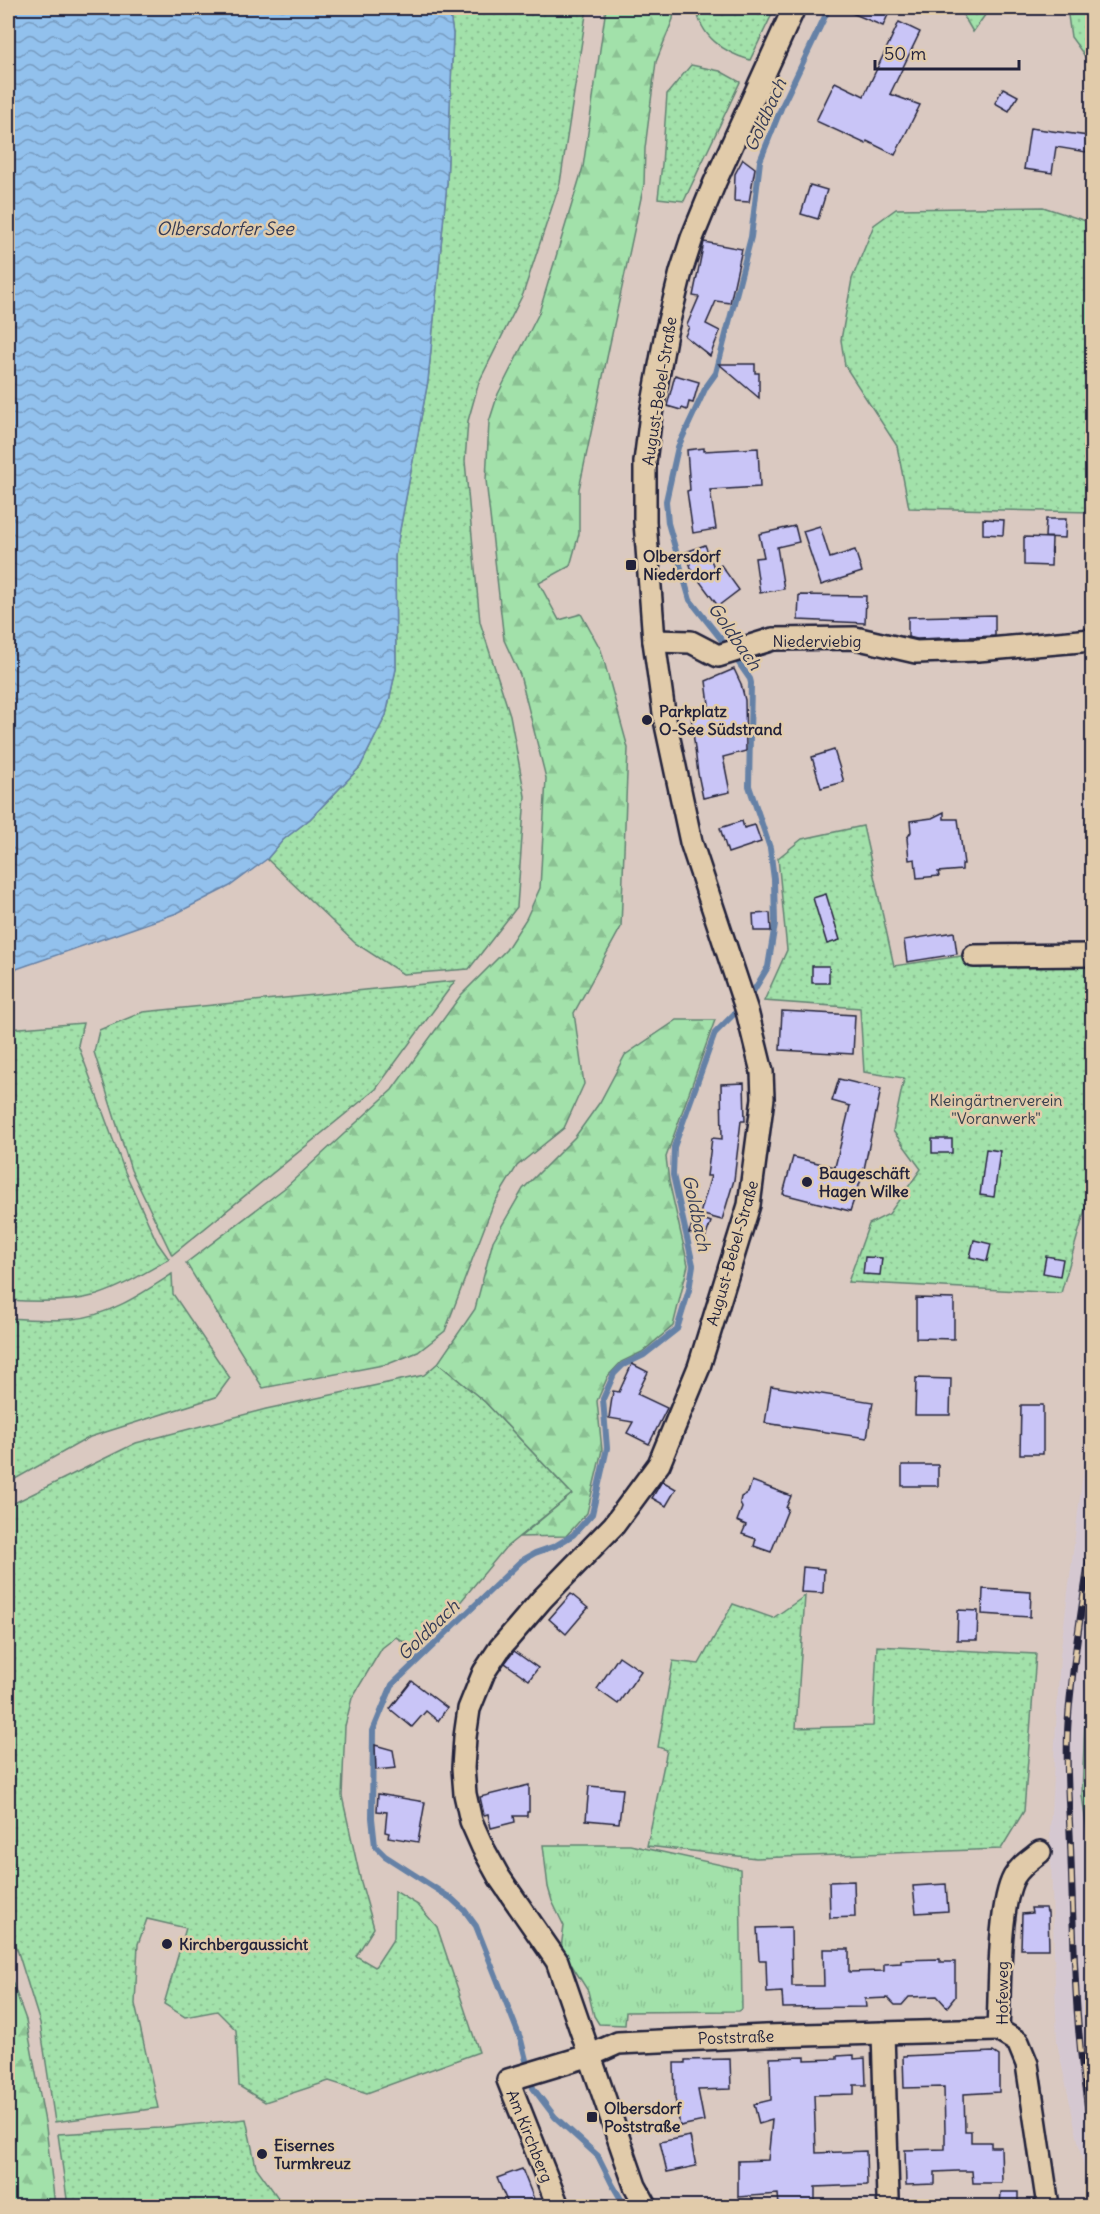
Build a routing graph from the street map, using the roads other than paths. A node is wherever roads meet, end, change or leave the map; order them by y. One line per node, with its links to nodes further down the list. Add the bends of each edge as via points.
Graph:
1 (794, 8): 3 (street, August-Bebel-Straße, via 692,238 666,333 651,414 645,482)
2 (1092, 640): 3 (street, Niederviebig, via 916,652 855,638 773,639 718,656 691,642)
3 (654, 641): 9 (street, August-Bebel-Straße, via 665,720 691,842 762,1072 754,1177 699,1367 658,1464 614,1525 542,1599 484,1672 469,1709 463,1768 471,1821 483,1848 556,1961)
4 (1092, 955): 5 (street)
5 (974, 956)
6 (1040, 1852): 7 (street, Hofeweg, via 1022,1866 1007,1894)
7 (998, 2030): 8 (street, Poststraße); 13 (street, Hofeweg, via 1018,2042 1027,2064)
8 (884, 2033): 9 (street, Poststraße, via 653,2040 618,2043); 10 (street)
9 (591, 2055): 11 (street, Am Kirchberg, via 507,2080); 12 (street, August-Bebel-Straße, via 635,2186)
10 (888, 2198)
11 (558, 2206)
12 (646, 2206)
13 (1048, 2206)

